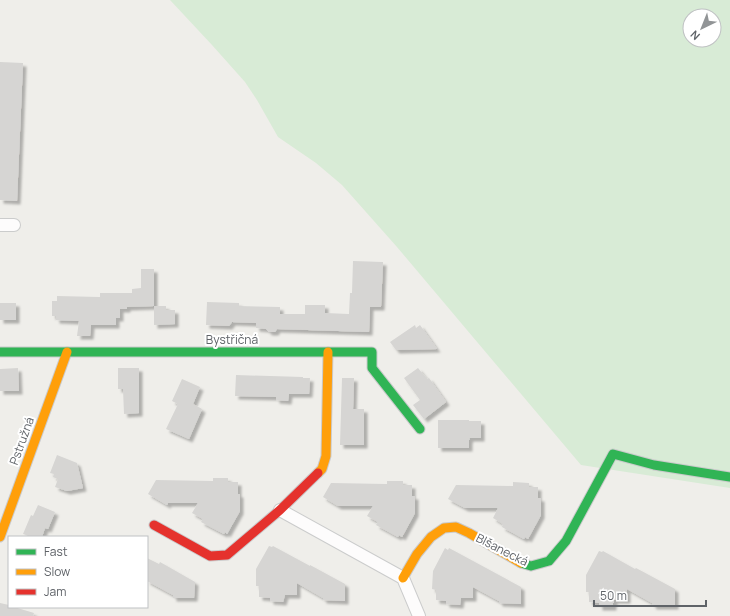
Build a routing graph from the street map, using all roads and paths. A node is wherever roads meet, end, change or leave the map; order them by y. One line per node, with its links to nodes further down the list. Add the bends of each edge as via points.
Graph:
1 (0, 225): 2 (street)
2 (14, 225)
3 (0, 352): 4 (street, Bystřičná)
4 (67, 352): 5 (street, Bystřičná); 10 (street, Pstružná)
5 (328, 352): 6 (street, Bystřičná, via 372,352 372,368); 8 (street, via 326,456 322,469)
6 (420, 429)
7 (730, 477): 11 (street, Blšanecká, via 654,465 614,454 566,540 549,561 531,566 463,530 456,527 444,528 431,537 416,554)
8 (280, 510): 9 (street, via 227,556 210,556); 11 (street)
9 (154, 525)
10 (0, 537)
11 (403, 578): 12 (street)
12 (419, 616)

